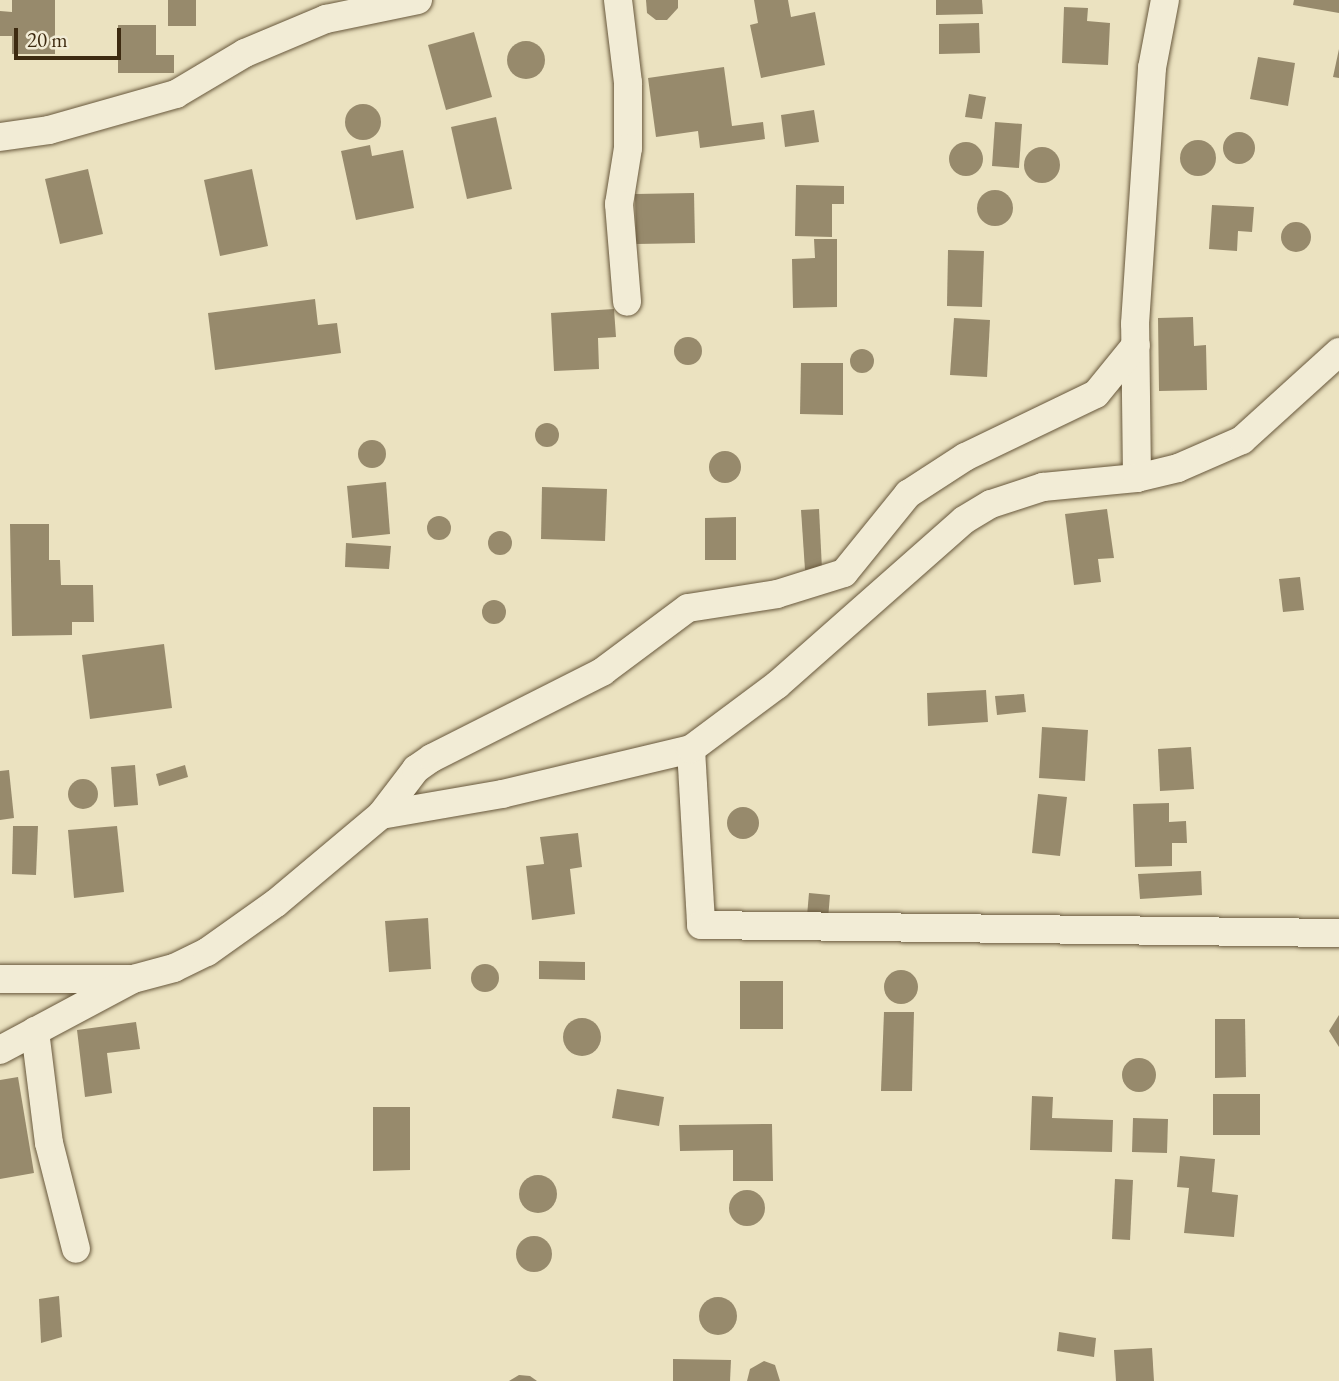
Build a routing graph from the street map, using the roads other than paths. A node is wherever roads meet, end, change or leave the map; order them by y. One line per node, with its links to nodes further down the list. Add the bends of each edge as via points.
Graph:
1 (418, 0): 4 (street, via 326,19 244,53 176,94 49,130)
2 (618, 0): 5 (street, via 628,83 628,148 619,204)
3 (1165, 0): 6 (street, via 1152,68)
4 (0, 137)
5 (627, 302)
6 (1136, 345): 8 (street); 10 (street, via 1096,394 965,457 908,494 844,573 777,594 688,608 630,656 432,758 416,769)
7 (1339, 352): 8 (street, via 1242,440 1178,468)
8 (1137, 478): 9 (street, via 1044,487 972,514 777,685)
9 (691, 749): 10 (street, via 502,794); 11 (street, via 701,925)
10 (381, 815): 13 (street, via 276,903 207,952 174,968)
11 (1339, 933)
12 (0, 979): 13 (street)
13 (133, 979): 14 (street)
14 (35, 1031): 15 (street); 16 (street, via 49,1143)
15 (0, 1051)
16 (76, 1249)

